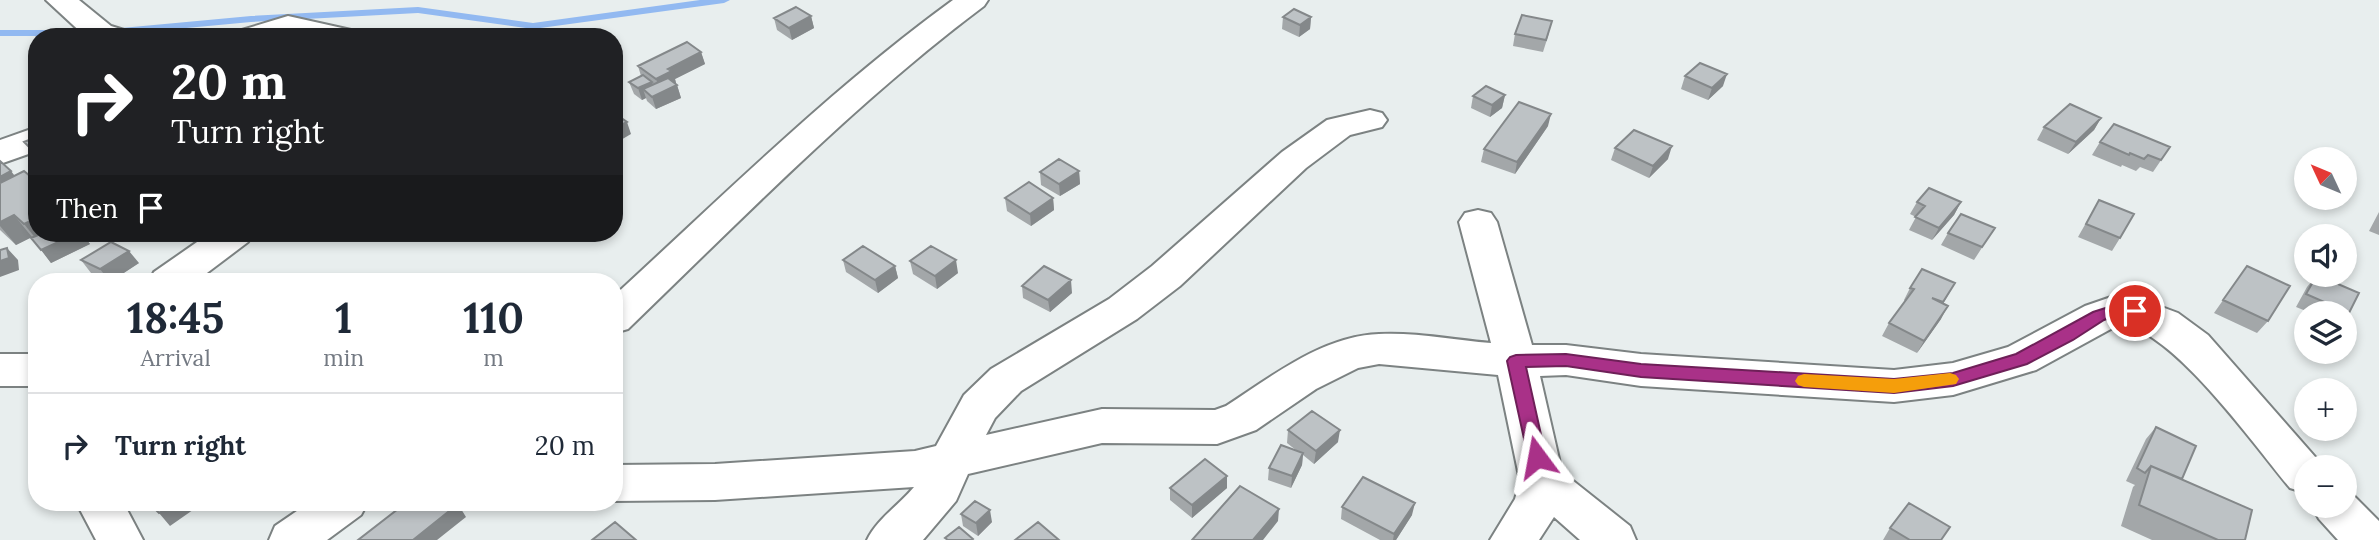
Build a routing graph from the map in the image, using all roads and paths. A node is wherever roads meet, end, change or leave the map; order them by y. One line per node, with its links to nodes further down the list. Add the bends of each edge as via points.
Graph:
1 (61, 0): 3 (street)
2 (973, 0): 12 (street, via 912,45)
3 (94, 28)
4 (279, 28): 5 (street)
5 (301, 28)
6 (1370, 120): 16 (street, via 1339,127 1265,185 1124,309 1006,380 979,407)
7 (28, 142): 8 (street)
8 (0, 153)
9 (1478, 222): 13 (street)
10 (223, 242): 11 (street)
11 (180, 273)
12 (623, 311)
13 (1516, 361): 16 (street, via 1379,349 1349,354 1301,378 1252,412 1216,427 1102,426); 17 (street, via 1566,360 1641,370 1894,386 1953,379 2021,359 2099,316 2118,309 2135,311 2164,324 2194,346); 18 (street)
14 (0, 370): 15 (street)
15 (28, 370)
16 (951, 460): 19 (street, via 915,469 846,475); 25 (street, via 940,488)
17 (2294, 461)
18 (1542, 481): 26 (street, via 1537,505); 27 (street)
19 (623, 483)
20 (104, 511): 23 (street)
21 (332, 511): 24 (street)
22 (2346, 518): 28 (street)
23 (120, 540)
24 (292, 540)
25 (890, 540)
26 (1514, 540)
27 (1613, 540)
28 (2368, 540)

